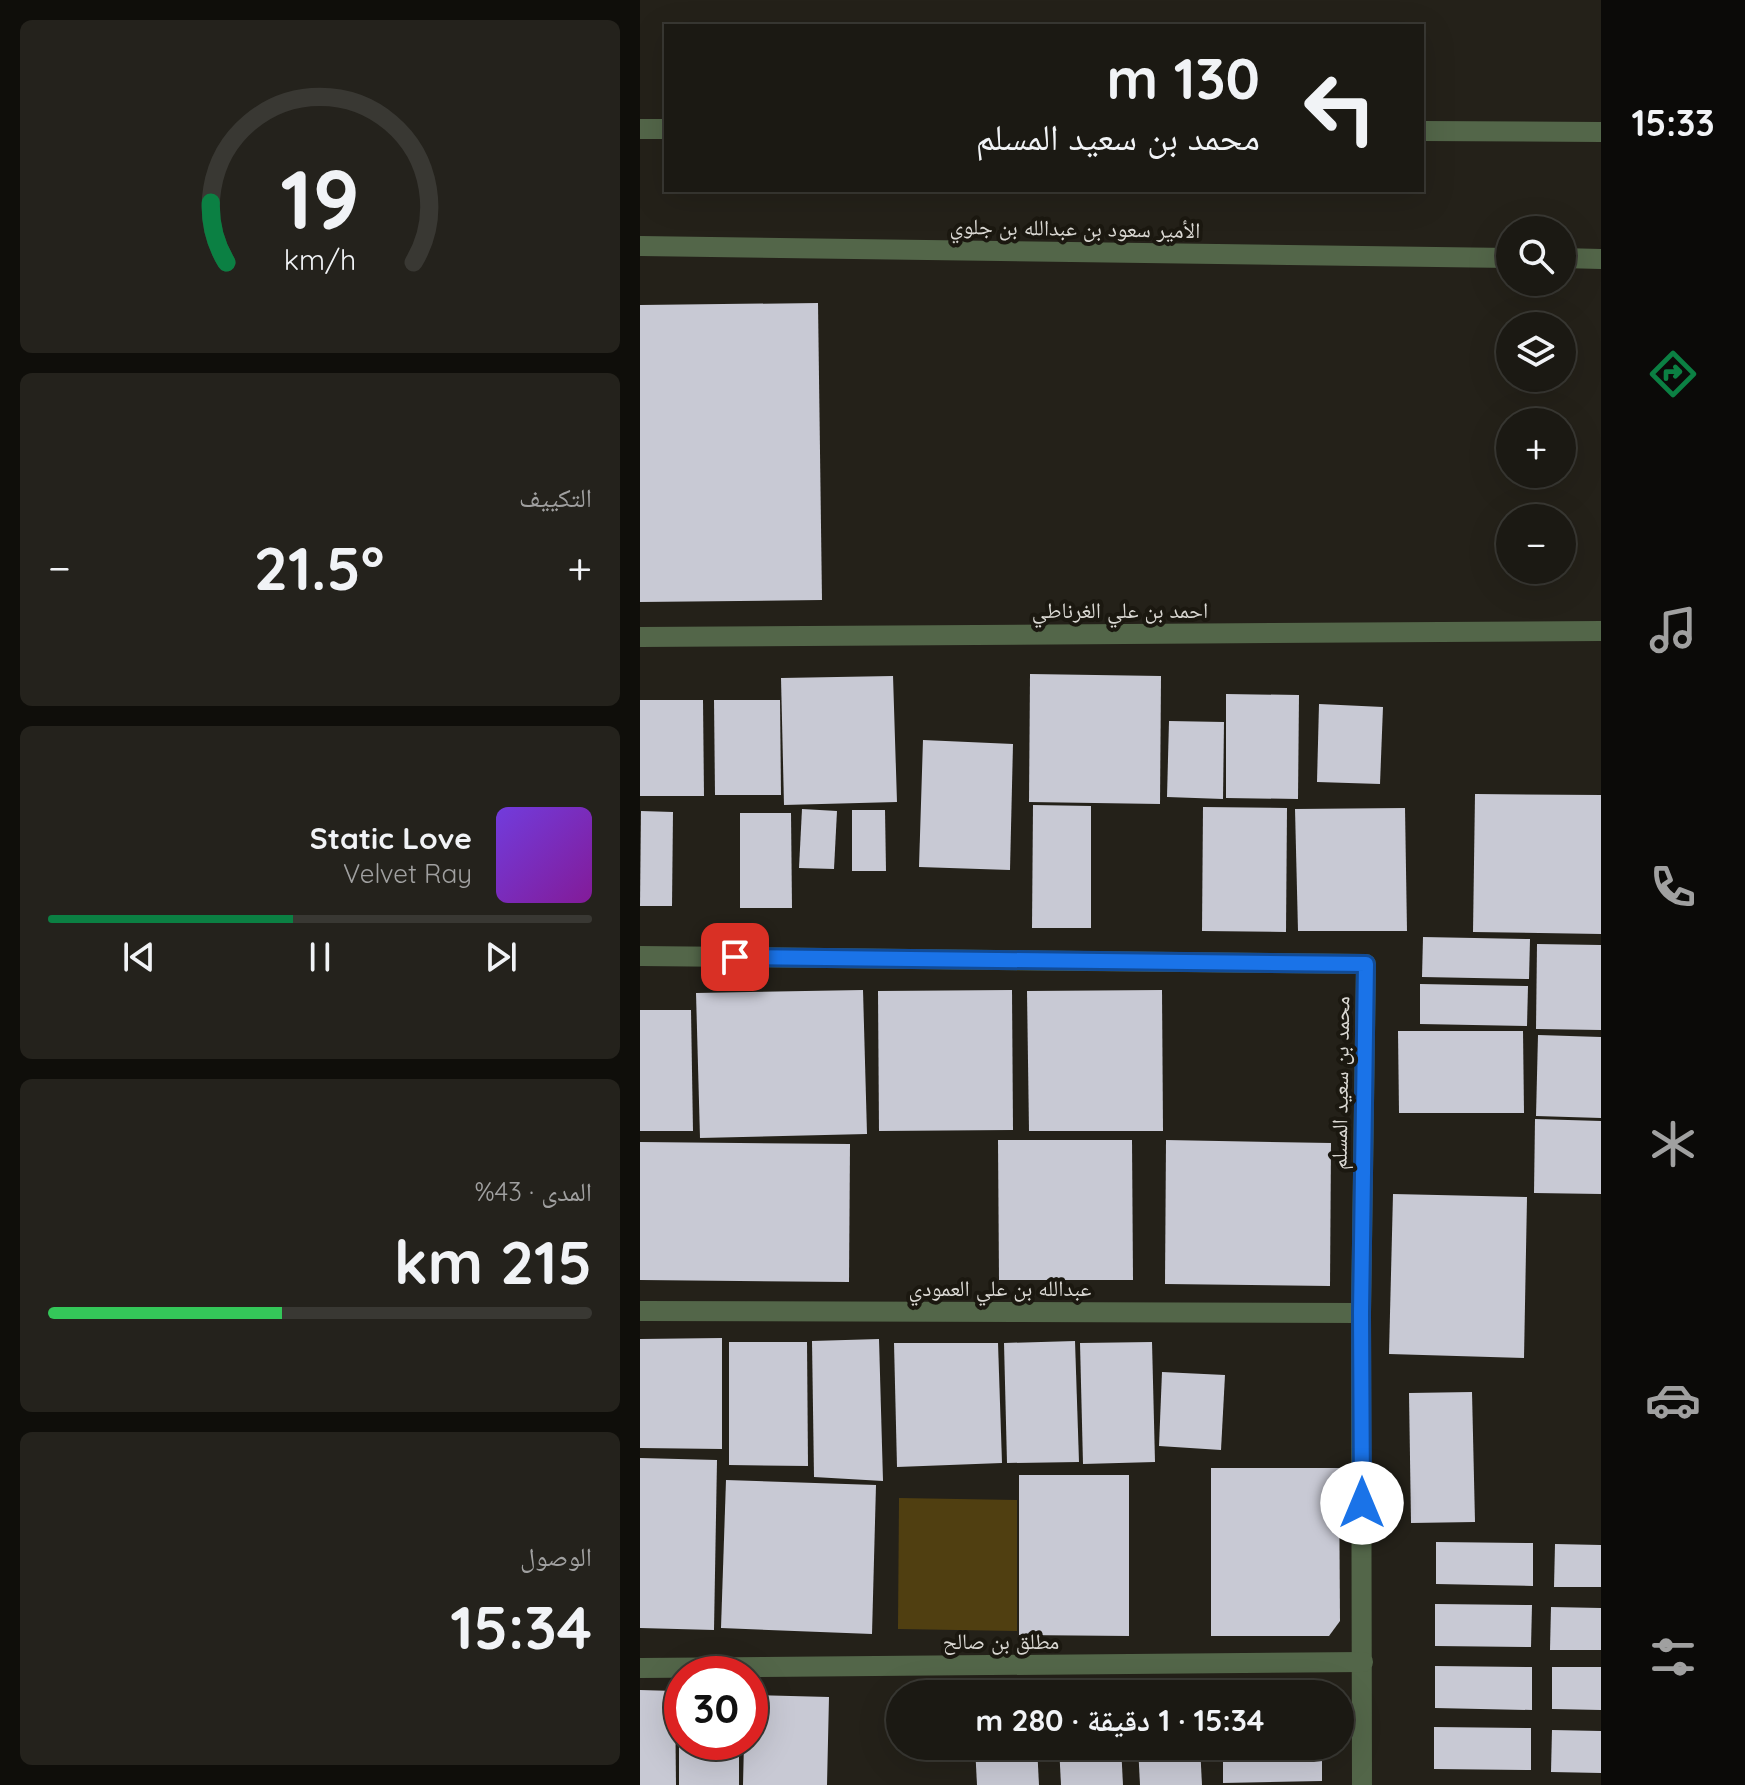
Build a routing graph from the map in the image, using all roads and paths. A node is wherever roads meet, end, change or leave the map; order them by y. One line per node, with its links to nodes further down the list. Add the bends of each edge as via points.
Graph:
1 (640, 129): 2 (street)
2 (664, 129)
3 (1424, 131): 4 (street)
4 (1601, 132)
5 (640, 246): 6 (street, الأمير سعود بن عبدالله بن جلوي)
6 (1496, 258)
7 (1576, 258): 8 (street)
8 (1601, 259)
9 (1601, 631): 10 (street, احمد بن علي الغرناطي)
10 (640, 637)
11 (640, 956): 13 (street, محمد بن سعيد المسلم, via 1366,964)
12 (640, 1311): 13 (street, عبدالله بن علي العمودي)
13 (1361, 1313): 14 (street, محمد بن سعيد المسلم)
14 (1363, 1662): 15 (street, مطلق بن صالح); 16 (street, محمد بن سعيد المسلم)
15 (640, 1668)
16 (1362, 1785)

